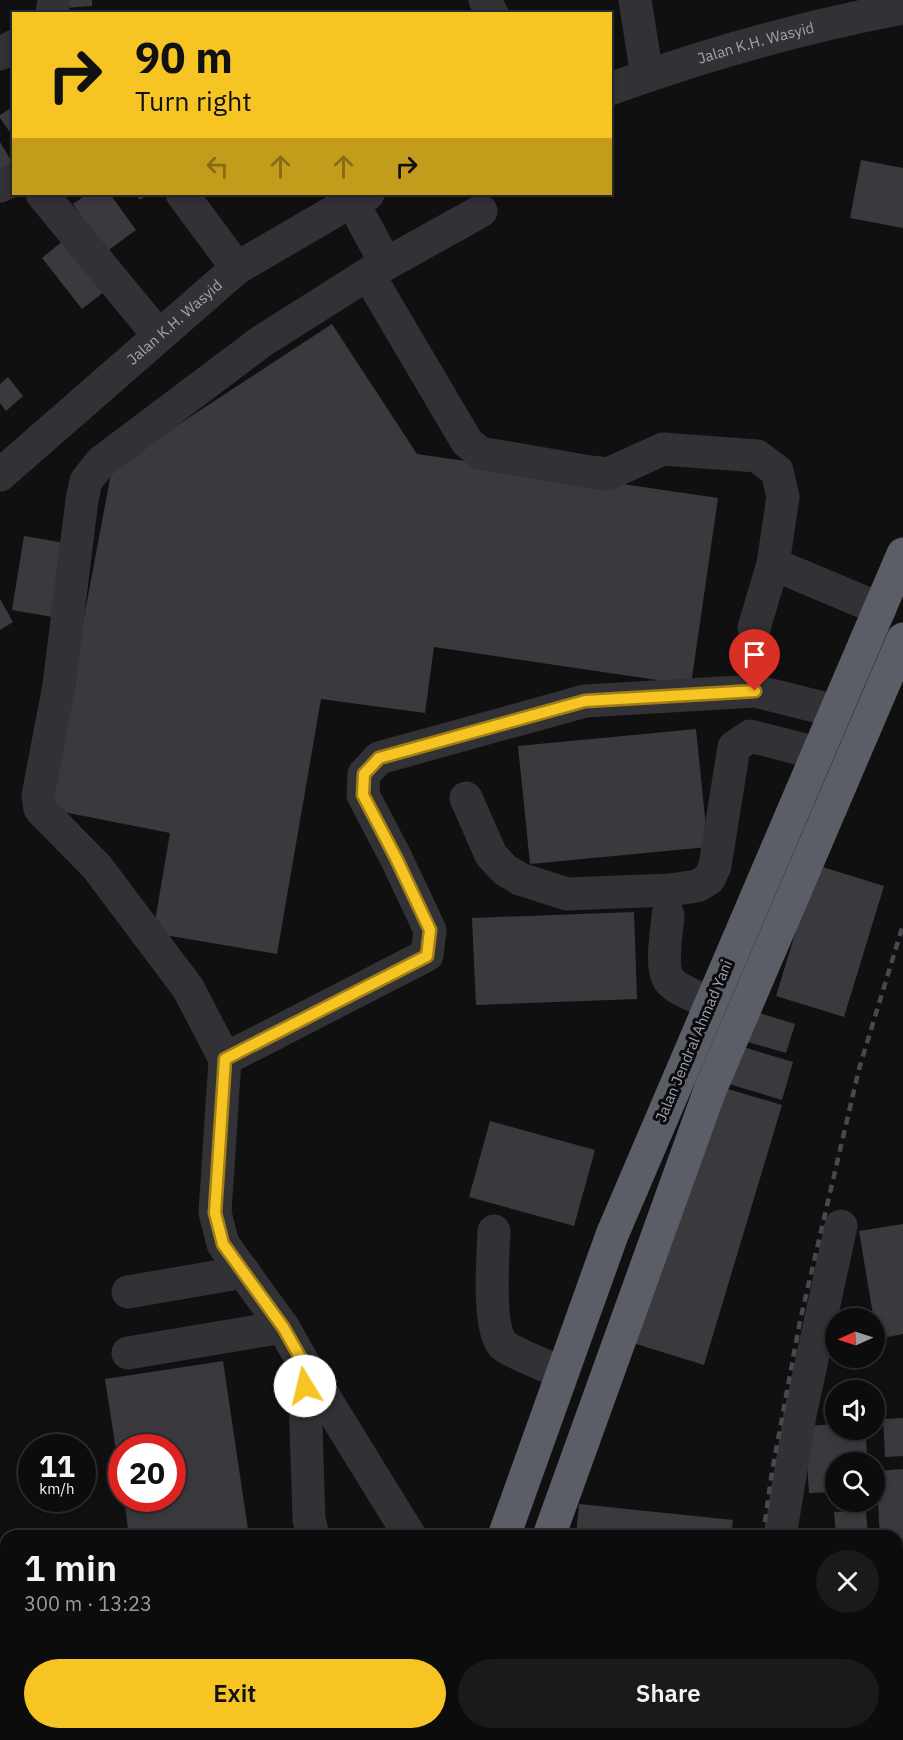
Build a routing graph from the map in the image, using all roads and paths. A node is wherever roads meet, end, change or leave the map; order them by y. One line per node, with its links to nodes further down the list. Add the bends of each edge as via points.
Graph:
1 (635, 0): 3 (street)
2 (903, 8): 3 (street, Jalan K.H. Wasyid, via 737,46)
3 (647, 76): 4 (street, Jalan K.H. Wasyid)
4 (612, 88)
5 (43, 195): 11 (street)
6 (183, 195): 9 (street)
7 (360, 197): 9 (street, Jalan K.H. Wasyid); 10 (street)
8 (481, 212): 10 (street)
9 (237, 268): 11 (street, Jalan K.H. Wasyid)
10 (377, 269): 14 (street, via 467,442 480,453 608,474 663,450 757,456 777,471 783,497); 23 (street, via 262,340 101,462 86,482 82,500 59,685 38,796 40,809 97,867 188,988)
11 (159, 336): 12 (street, Jalan K.H. Wasyid)
12 (0, 476)
13 (903, 554): 15 (highway, Jalan Jendral Ahmad Yani)
14 (773, 564): 15 (street); 16 (street)
15 (880, 609): 18 (highway, Jalan Jendral Ahmad Yani)
16 (754, 628)
17 (903, 639): 35 (highway, via 710,1090)
18 (835, 711): 19 (highway, Jalan Jendral Ahmad Yani); 23 (street, via 755,691 585,701 379,758 364,774 363,795 430,930 427,956)
19 (817, 753): 20 (street, via 750,736 734,747 716,866 709,879 697,886 670,890 567,894 529,882 505,870 491,855); 22 (highway, Jalan Jendral Ahmad Yani)
20 (466, 798)
21 (668, 915): 22 (street, via 664,966 669,979)
22 (710, 1003): 31 (highway, Jalan Jendral Ahmad Yani, via 612,1235)
23 (225, 1059): 26 (street, via 215,1213 223,1244)
24 (841, 1226): 36 (street, via 800,1415)
25 (494, 1231): 31 (street, via 493,1314 497,1334 504,1346)
26 (244, 1272): 27 (street); 28 (street)
27 (128, 1292)
28 (283, 1327): 29 (street); 30 (street)
29 (128, 1353)
30 (304, 1364): 32 (street); 33 (street)
31 (561, 1372): 34 (highway, Jalan Jendral Ahmad Yani)
32 (312, 1530)
33 (406, 1530)
34 (506, 1530)
35 (551, 1530)
36 (781, 1530)

